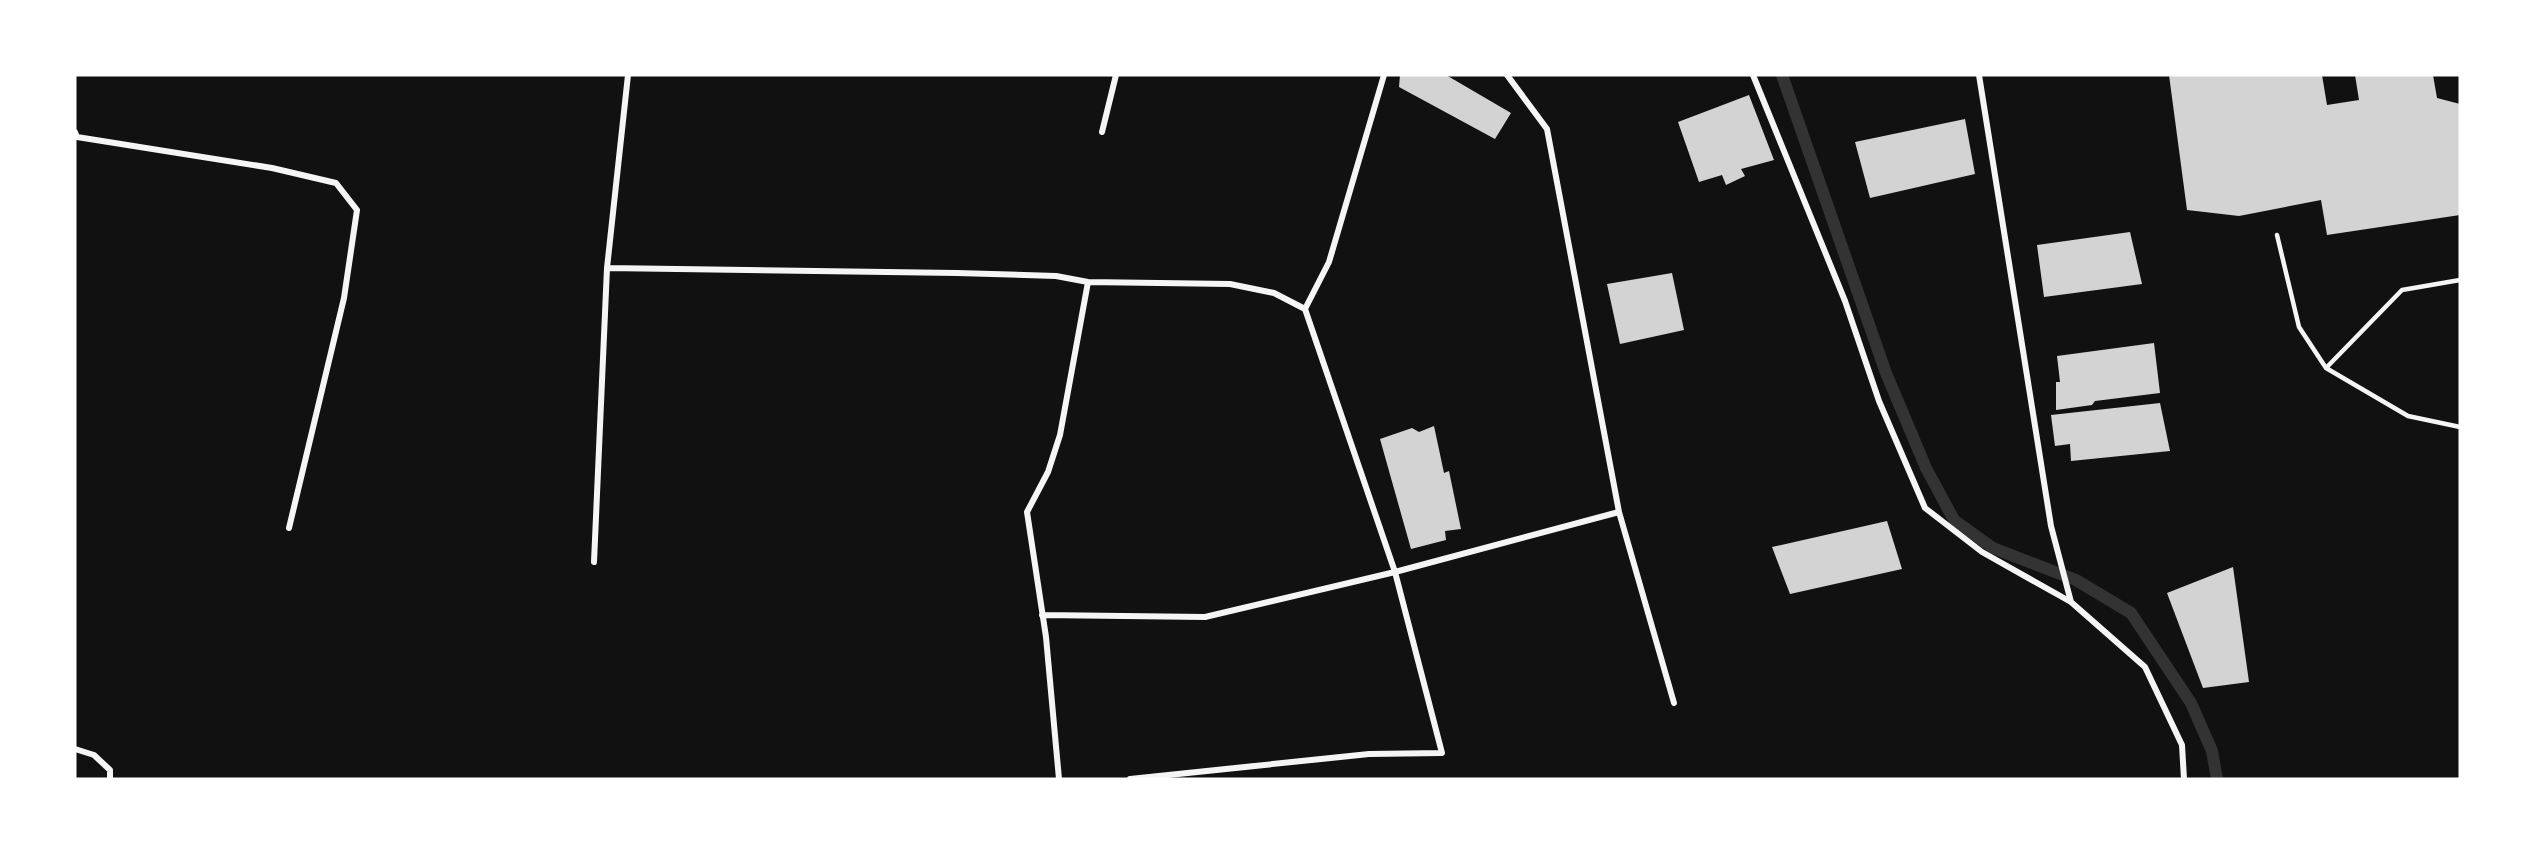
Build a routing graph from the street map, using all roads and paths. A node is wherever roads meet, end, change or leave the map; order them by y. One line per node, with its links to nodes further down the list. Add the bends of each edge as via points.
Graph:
1 (628, 75): 10 (street)
2 (1116, 75): 8 (street)
3 (1384, 75): 13 (street, via 1329,262)
4 (1507, 75): 16 (street, via 1547,129)
5 (1753, 75): 20 (street, via 1925,508 1982,552)
6 (1979, 75): 20 (street, via 2049,514)
7 (75, 132): 17 (street, via 77,137 272,168 336,183 357,210 344,298)
8 (1102, 132)
9 (2277, 235): 14 (lane, via 2299,327)
10 (608, 268): 12 (street, via 957,273 1056,276); 18 (street)
11 (2460, 280): 14 (lane, via 2402,290)
12 (1088, 282): 13 (street, via 1230,284 1274,293); 21 (street, via 1060,435 1048,472 1027,512)
13 (1305, 309): 19 (street)
14 (2326, 368): 15 (lane, via 2408,416)
15 (2460, 427)
16 (1619, 512): 19 (street); 22 (street)
17 (289, 528)
18 (594, 562)
19 (1395, 572): 21 (street, via 1205,617); 26 (street, via 1442,753 1369,754)
20 (2071, 602): 27 (street, via 2145,667 2182,745)
21 (1042, 615): 25 (street)
22 (1674, 702)
23 (75, 749): 24 (street, via 93,755 110,770)
24 (110, 779)
25 (1059, 779)
26 (1130, 779)
27 (2184, 779)

